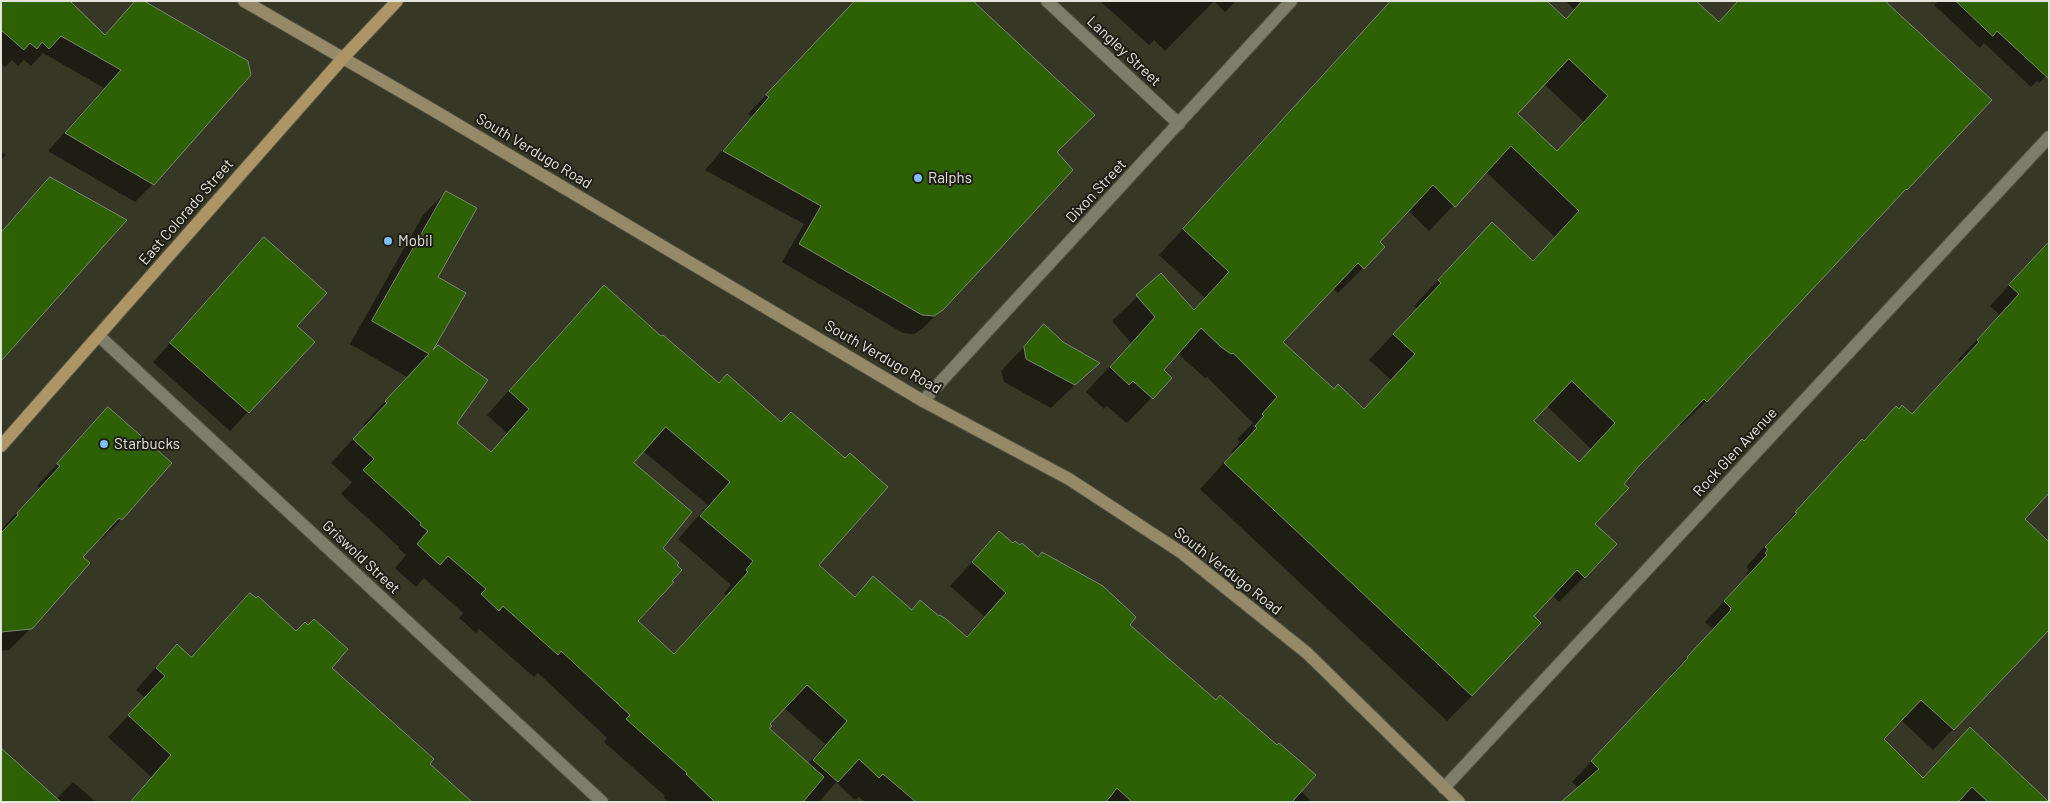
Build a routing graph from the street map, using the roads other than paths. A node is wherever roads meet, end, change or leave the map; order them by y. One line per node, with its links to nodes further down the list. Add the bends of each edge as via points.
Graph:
1 (244, 1): 5 (main road, South Verdugo Road)
2 (397, 1): 5 (main road, East Colorado Street)
3 (1047, 1): 6 (street, Langley Street)
4 (1291, 1): 6 (street, Dixon Street)
5 (343, 58): 8 (main road, East Colorado Street); 9 (main road, South Verdugo Road)
6 (1179, 124): 9 (street, Dixon Street)
7 (2049, 138): 11 (street, Rock Glen Avenue)
8 (99, 336): 10 (main road, East Colorado Street); 12 (street, Griswold Street)
9 (923, 401): 11 (main road, South Verdugo Road, via 1069,479 1182,553 1307,653)
10 (1, 446)
11 (1444, 788): 13 (main road, South Verdugo Road)
12 (602, 802)
13 (1459, 802)

